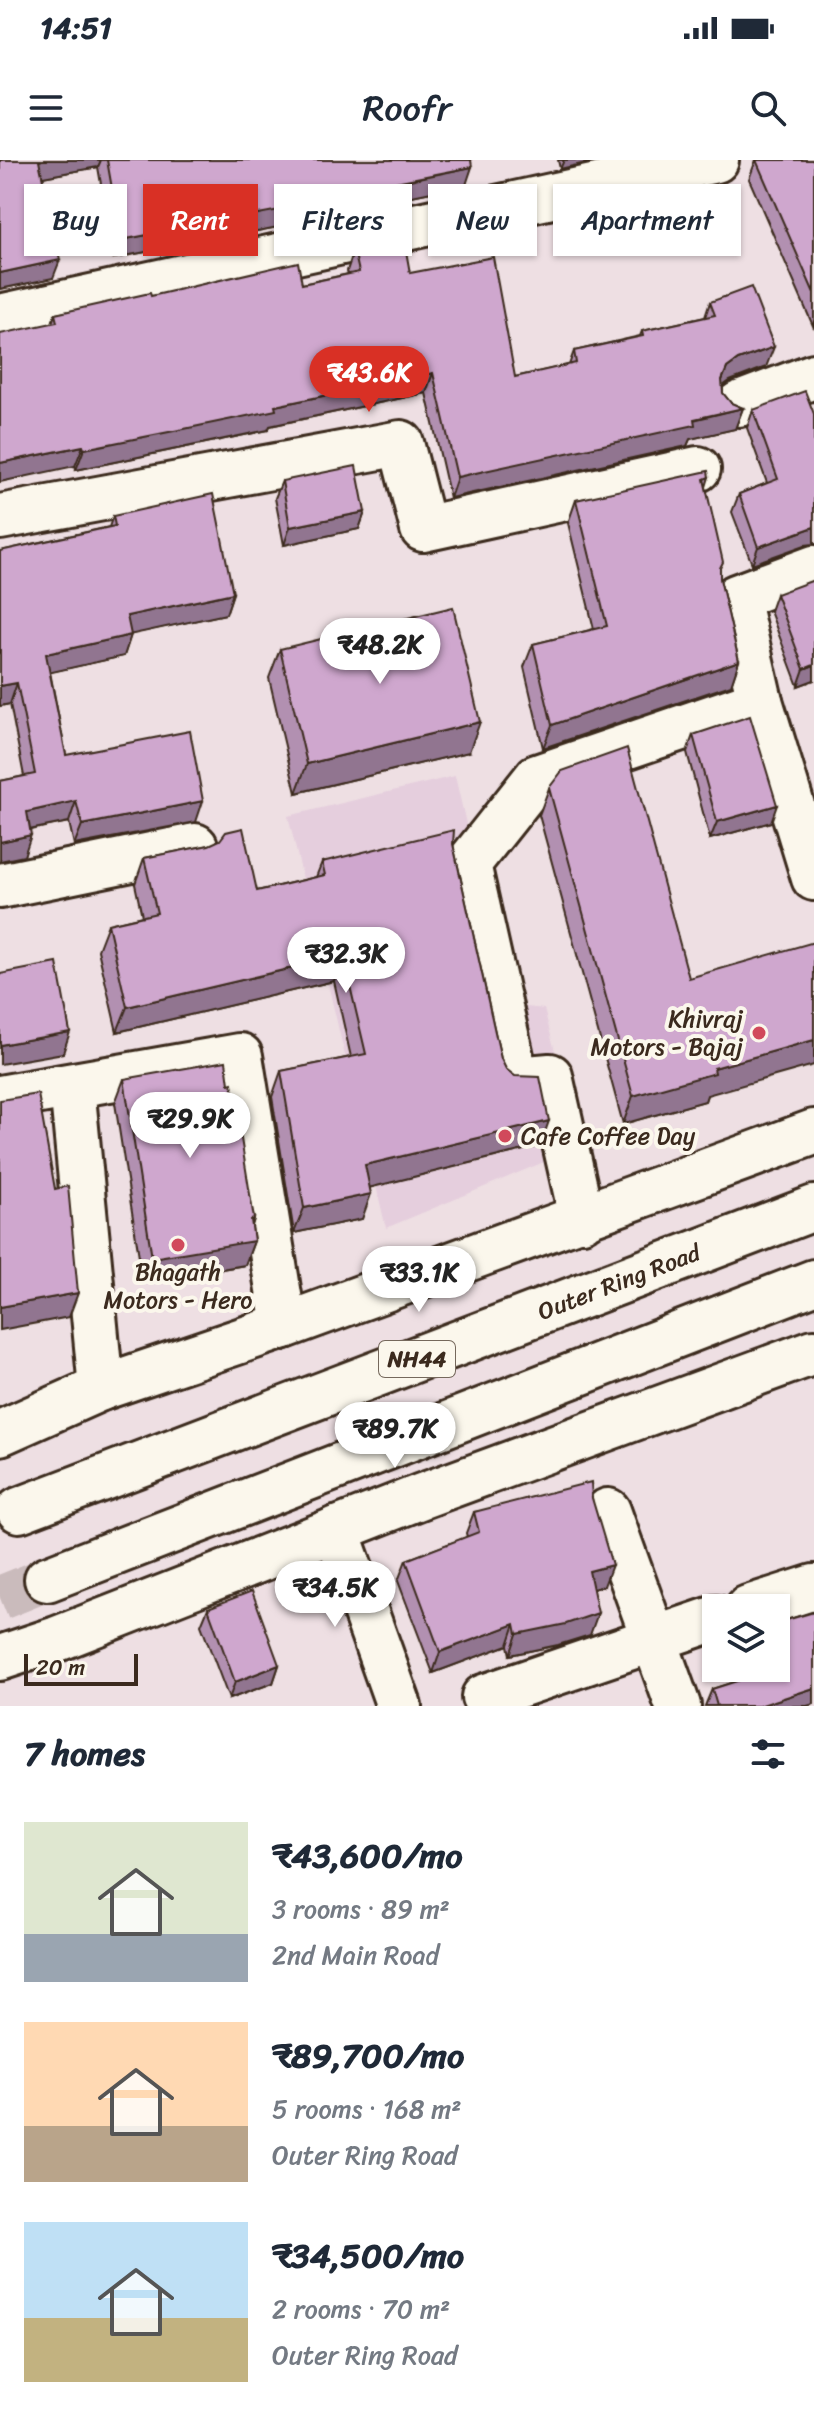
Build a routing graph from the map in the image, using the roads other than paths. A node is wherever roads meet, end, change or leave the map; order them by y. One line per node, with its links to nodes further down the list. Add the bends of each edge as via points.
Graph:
1 (716, 160): 2 (main road)
2 (0, 317)
3 (814, 376): 4 (main road)
4 (739, 404)
5 (698, 469): 6 (main road, via 423,529 401,443)
6 (0, 517)
7 (814, 568): 8 (main road, via 736,597)
8 (760, 701): 9 (main road); 17 (main road, via 537,777 468,864 516,1079 550,1076)
9 (805, 818): 11 (main road)
10 (195, 846): 12 (main road)
11 (814, 878)
12 (0, 886)
13 (72, 1086): 14 (main road); 19 (main road, via 240,1056); 21 (main road)
14 (0, 1098)
15 (814, 1132): 17 (main road)
16 (814, 1208): 23 (main road, Outer Ring Road / NH44)
17 (582, 1219): 19 (main road)
18 (814, 1282): 26 (main road)
19 (284, 1326): 21 (main road)
20 (814, 1352): 25 (main road)
21 (101, 1388): 22 (main road)
22 (0, 1433)
23 (19, 1510)
24 (608, 1511): 30 (main road)
25 (336, 1529): 31 (main road); 33 (main road)
26 (47, 1579)
27 (814, 1587): 28 (main road)
28 (790, 1595)
29 (702, 1623): 30 (main road)
30 (654, 1638): 32 (main road); 34 (main road)
31 (0, 1658)
32 (484, 1697)
33 (399, 1706)
34 (678, 1706)

